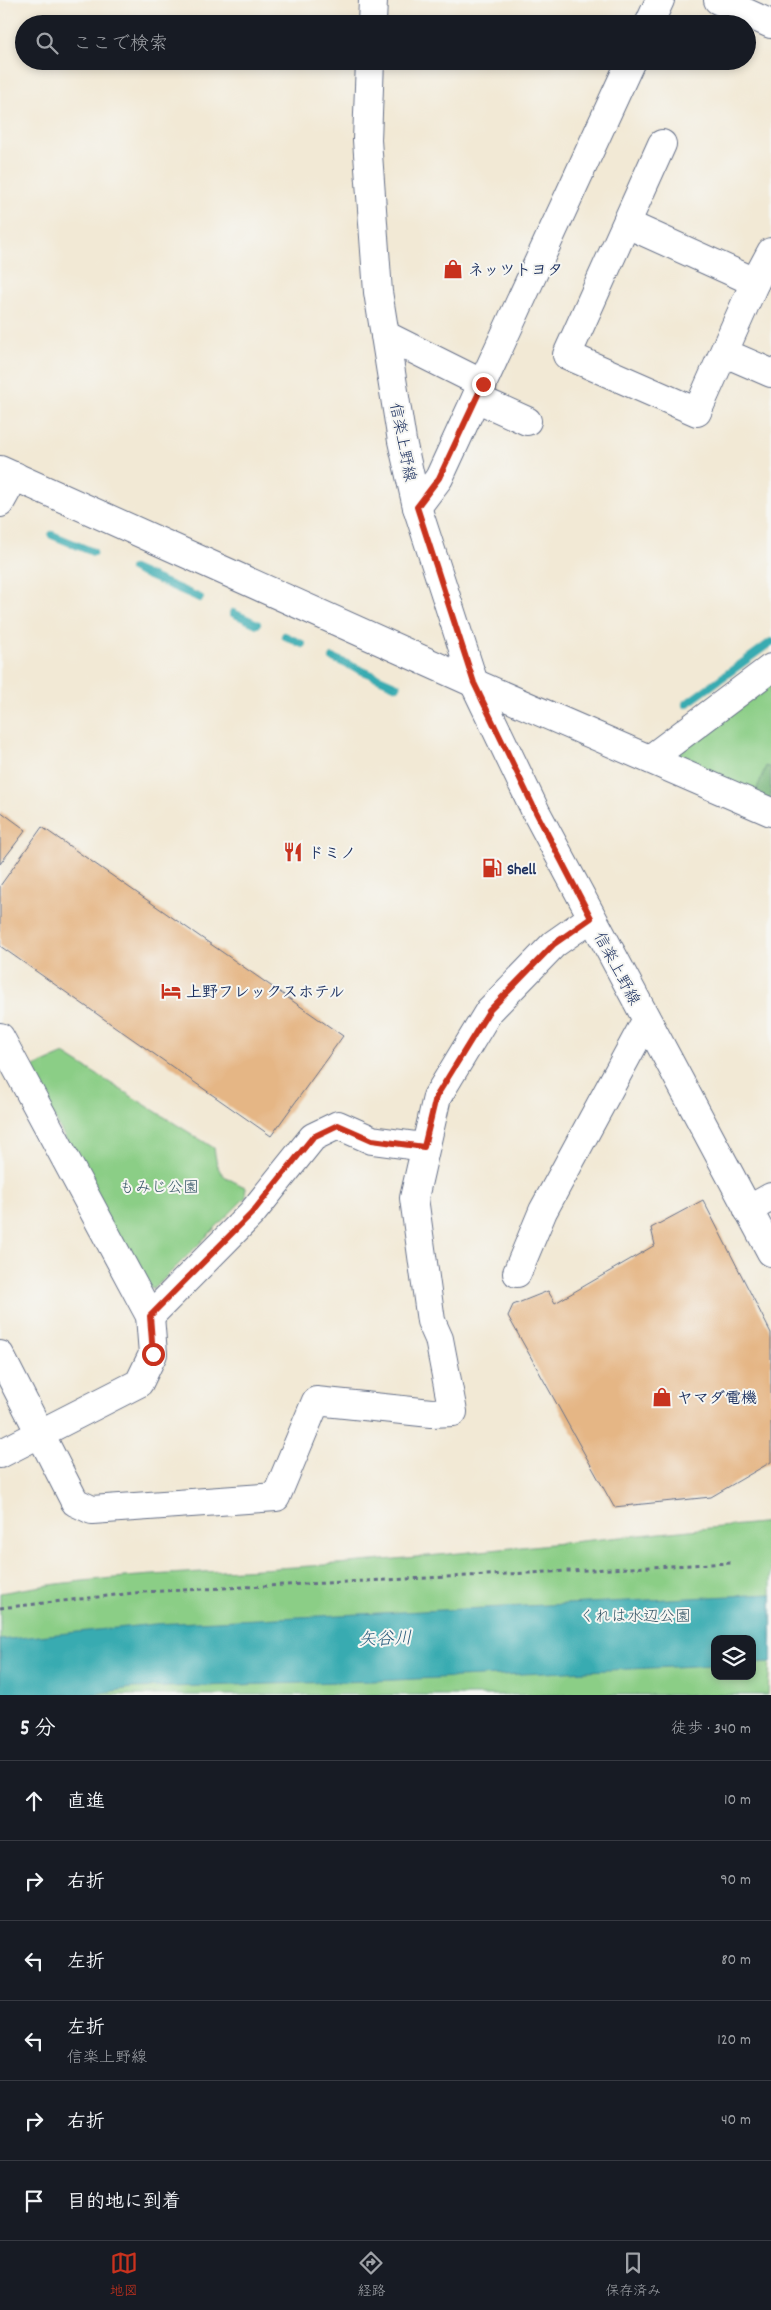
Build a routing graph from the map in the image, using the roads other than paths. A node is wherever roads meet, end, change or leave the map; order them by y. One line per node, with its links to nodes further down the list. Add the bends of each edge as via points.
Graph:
1 (373, 0): 4 (street)
2 (660, 0): 5 (street)
3 (718, 0): 6 (street)
4 (372, 15)
5 (653, 15)
6 (751, 15)
7 (756, 17): 8 (street)
8 (771, 24)
9 (370, 70): 15 (street, 信楽上野線, via 367,140 378,292)
10 (627, 70): 18 (street)
11 (662, 144): 12 (street)
12 (627, 224): 14 (street); 16 (street, via 567,355 698,412)
13 (771, 252): 14 (street)
14 (755, 282): 16 (street)
15 (385, 335): 18 (street); 22 (street, 信楽上野線, via 402,441)
16 (725, 353): 17 (street)
17 (771, 373)
18 (480, 391): 19 (street); 22 (street, via 439,478)
19 (527, 421)
20 (7, 473): 21 (street); 24 (street)
21 (0, 503)
22 (417, 507): 24 (street, 信楽上野線)
23 (771, 668): 25 (street)
24 (474, 683): 25 (street); 27 (street, 信楽上野線)
25 (650, 758): 26 (street)
26 (771, 812)
27 (591, 918): 28 (street, 信楽上野線); 30 (street, via 554,944 489,1011 436,1097)
28 (646, 1021): 31 (street, 信楽上野線); 33 (street, via 543,1211)
29 (0, 1038): 34 (street)
30 (424, 1147): 34 (street, via 372,1140 338,1125 313,1137 252,1213); 36 (street, via 414,1198 431,1320 439,1339 453,1412 430,1413 316,1402 276,1497 92,1510 75,1502)
31 (760, 1204): 32 (street, 信楽上野線)
32 (771, 1252)
33 (517, 1273)
34 (150, 1316): 36 (street, via 153,1354 139,1383)
35 (0, 1355): 36 (street)
36 (40, 1434): 37 (street)
37 (0, 1454)

